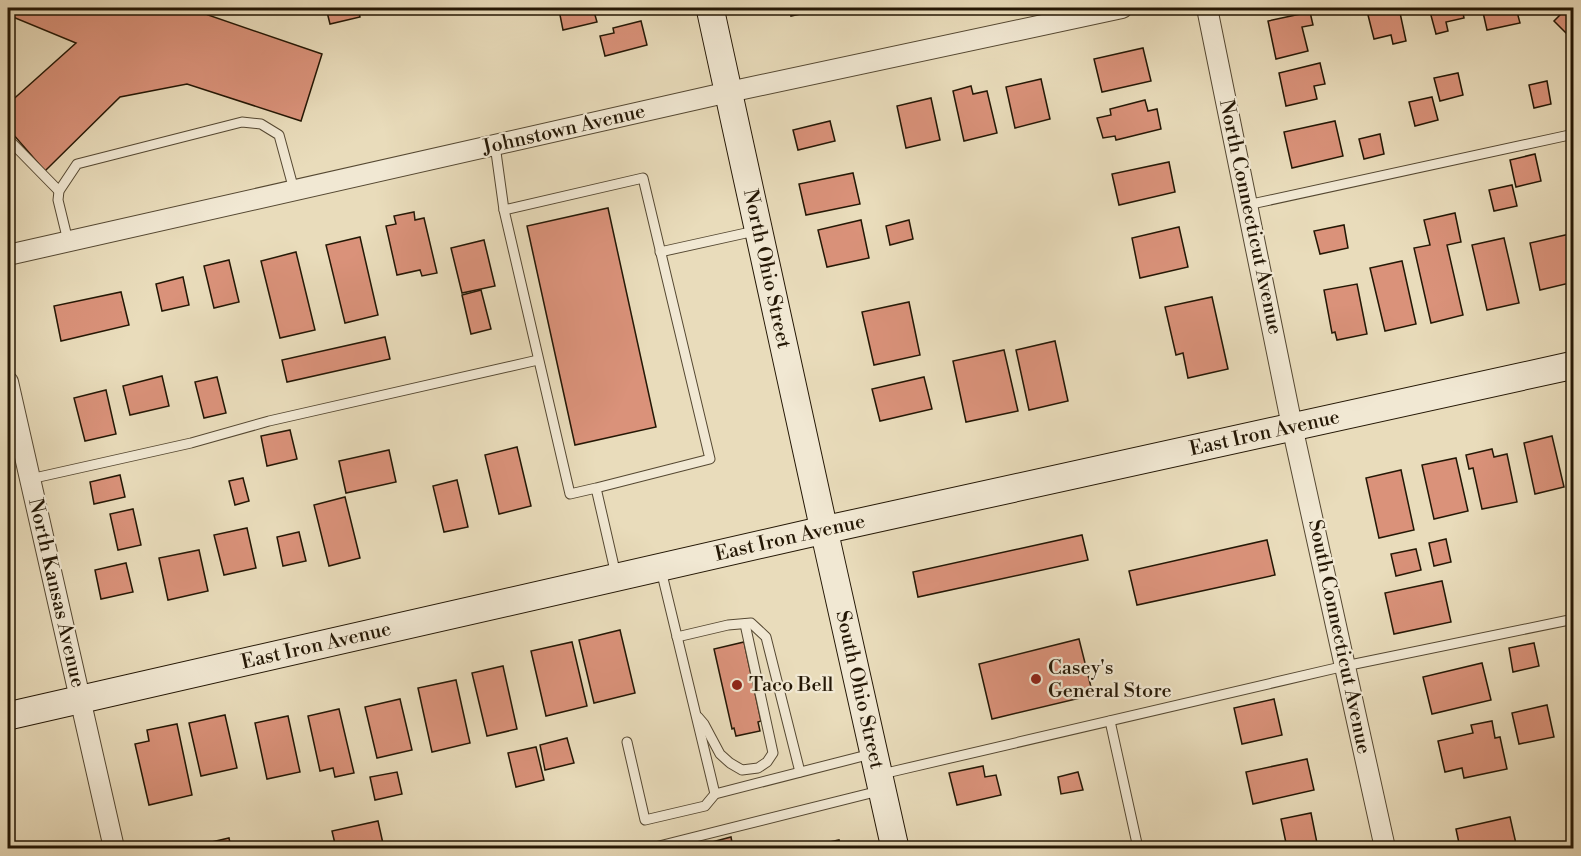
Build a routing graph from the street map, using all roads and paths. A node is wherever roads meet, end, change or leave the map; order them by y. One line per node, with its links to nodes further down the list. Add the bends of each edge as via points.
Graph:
1 (710, 8): 4 (street, North Ohio Street)
2 (1122, 8): 4 (street, Johnstown Avenue)
3 (1207, 8): 10 (street, North Connecticut Avenue)
4 (729, 92): 7 (street, Johnstown Avenue); 12 (street, North Ohio Street)
5 (1574, 134): 10 (lane)
6 (8, 139): 9 (lane)
7 (495, 145): 8 (street, Johnstown Avenue); 11 (lane)
8 (294, 190): 9 (lane, via 279,135 261,124 242,122 77,164); 13 (street, Johnstown Avenue)
9 (59, 191): 13 (lane)
10 (1247, 204): 19 (street, North Connecticut Avenue)
11 (504, 210): 14 (lane, via 643,178); 16 (lane)
12 (759, 230): 14 (lane); 22 (street, North Ohio Street)
13 (68, 241): 15 (street, Johnstown Avenue)
14 (660, 252): 21 (lane, via 710,459)
15 (8, 255)
16 (538, 360): 20 (lane); 21 (lane, via 570,494)
17 (1574, 365): 19 (street, East Iron Avenue)
18 (8, 382): 20 (street, North Kansas Avenue)
19 (1292, 426): 22 (street, East Iron Avenue); 28 (street, South Connecticut Avenue)
20 (30, 479): 29 (street, North Kansas Avenue)
21 (596, 488): 24 (lane)
22 (824, 530): 23 (street, East Iron Avenue); 35 (street, South Ohio Street)
23 (660, 568): 24 (street, East Iron Avenue); 27 (lane)
24 (617, 577): 29 (street, East Iron Avenue)
25 (1574, 619): 28 (lane)
26 (745, 624): 27 (lane); 30 (lane, via 773,753 758,768 742,770 730,764); 34 (lane, via 751,623 766,637)
27 (677, 637): 30 (lane)
28 (1345, 666): 32 (lane); 41 (street, South Connecticut Avenue)
29 (80, 699): 31 (street, East Iron Avenue); 37 (street, North Kansas Avenue)
30 (695, 713): 36 (lane)
31 (8, 716)
32 (1110, 721): 35 (lane); 40 (lane)
33 (627, 742): 36 (lane, via 645,820 705,806)
34 (800, 772): 35 (lane); 36 (lane)
35 (878, 772): 38 (lane); 39 (street, South Ohio Street)
36 (715, 794)
37 (114, 849)
38 (651, 849)
39 (895, 849)
40 (1138, 849)
41 (1385, 849)

